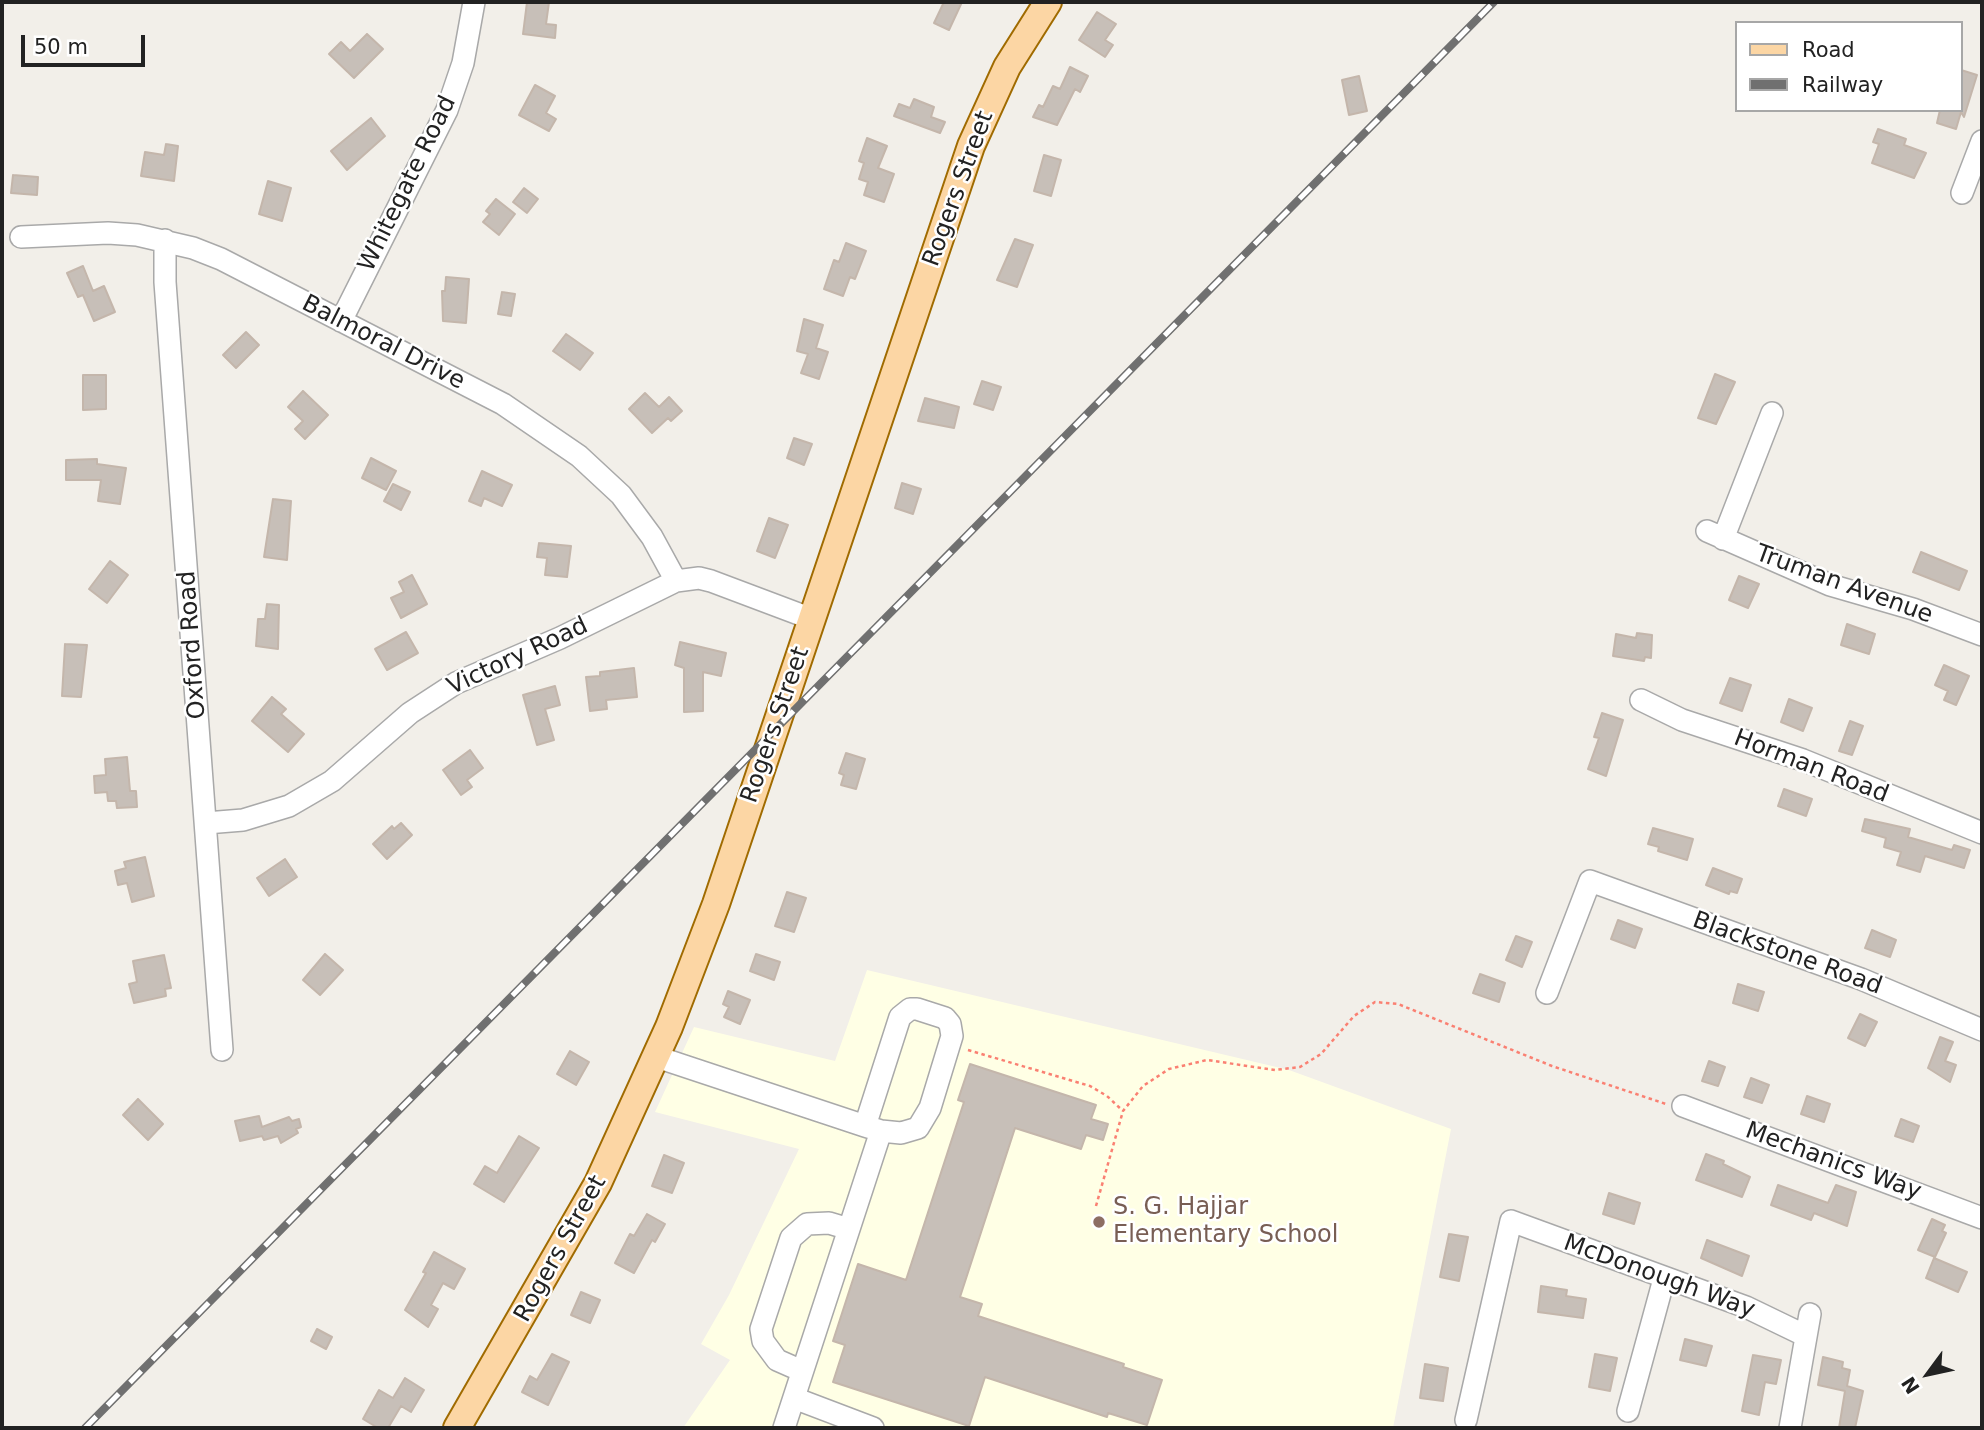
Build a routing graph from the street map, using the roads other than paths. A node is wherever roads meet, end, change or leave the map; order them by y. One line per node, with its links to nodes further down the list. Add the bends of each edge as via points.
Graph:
1 (474, 2): 7 (street, Whitegate Road, via 463,63 437,132)
2 (1048, 2): 10 (main road, Rogers Street, via 1007,67 971,146)
3 (1982, 141): 4 (street)
4 (1962, 193)
5 (21, 237): 6 (street, Balmoral Drive, via 108,233)
6 (165, 240): 7 (street, Balmoral Drive, via 221,259); 13 (street, Oxford Road)
7 (341, 321): 9 (street, Balmoral Drive, via 503,404 579,456 637,515)
8 (1772, 413): 11 (street, Truman Avenue, via 1715,535 1830,585)
9 (676, 581): 10 (street, Victory Road, via 711,581); 13 (street, Victory Road, via 456,683 410,713 332,781 301,800 266,815)
10 (812, 619): 18 (main road, Rogers Street, via 716,904)
11 (1982, 635)
12 (1641, 700): 14 (street, Horman Road, via 1682,720 1803,760)
13 (206, 823): 17 (street, Oxford Road)
14 (1982, 833)
15 (1547, 993): 16 (street, Blackstone Road, via 1590,881 1861,979)
16 (1982, 1030)
17 (222, 1050)
18 (657, 1058): 20 (street); 30 (main road, Rogers Street, via 573,1230)
19 (1683, 1106): 21 (street, Mechanics Way)
20 (873, 1129): 20 (street, via 897,1023 905,1012 917,1009 945,1018 953,1030 925,1119 910,1131); 22 (street)
21 (1982, 1218)
22 (849, 1229): 26 (street); 26 (street, via 807,1223 791,1238 769,1303 761,1329 763,1340 777,1360)
23 (1664, 1279): 25 (street, McDonough Way, via 1746,1307); 28 (street); 29 (street, McDonough Way, via 1511,1221)
24 (1810, 1314): 25 (street)
25 (1806, 1336): 33 (street)
26 (802, 1371): 27 (street)
27 (794, 1398): 31 (street); 32 (street)
28 (1628, 1411)
29 (1466, 1420)
30 (457, 1428)
31 (784, 1428)
32 (873, 1428)
33 (1790, 1428)

